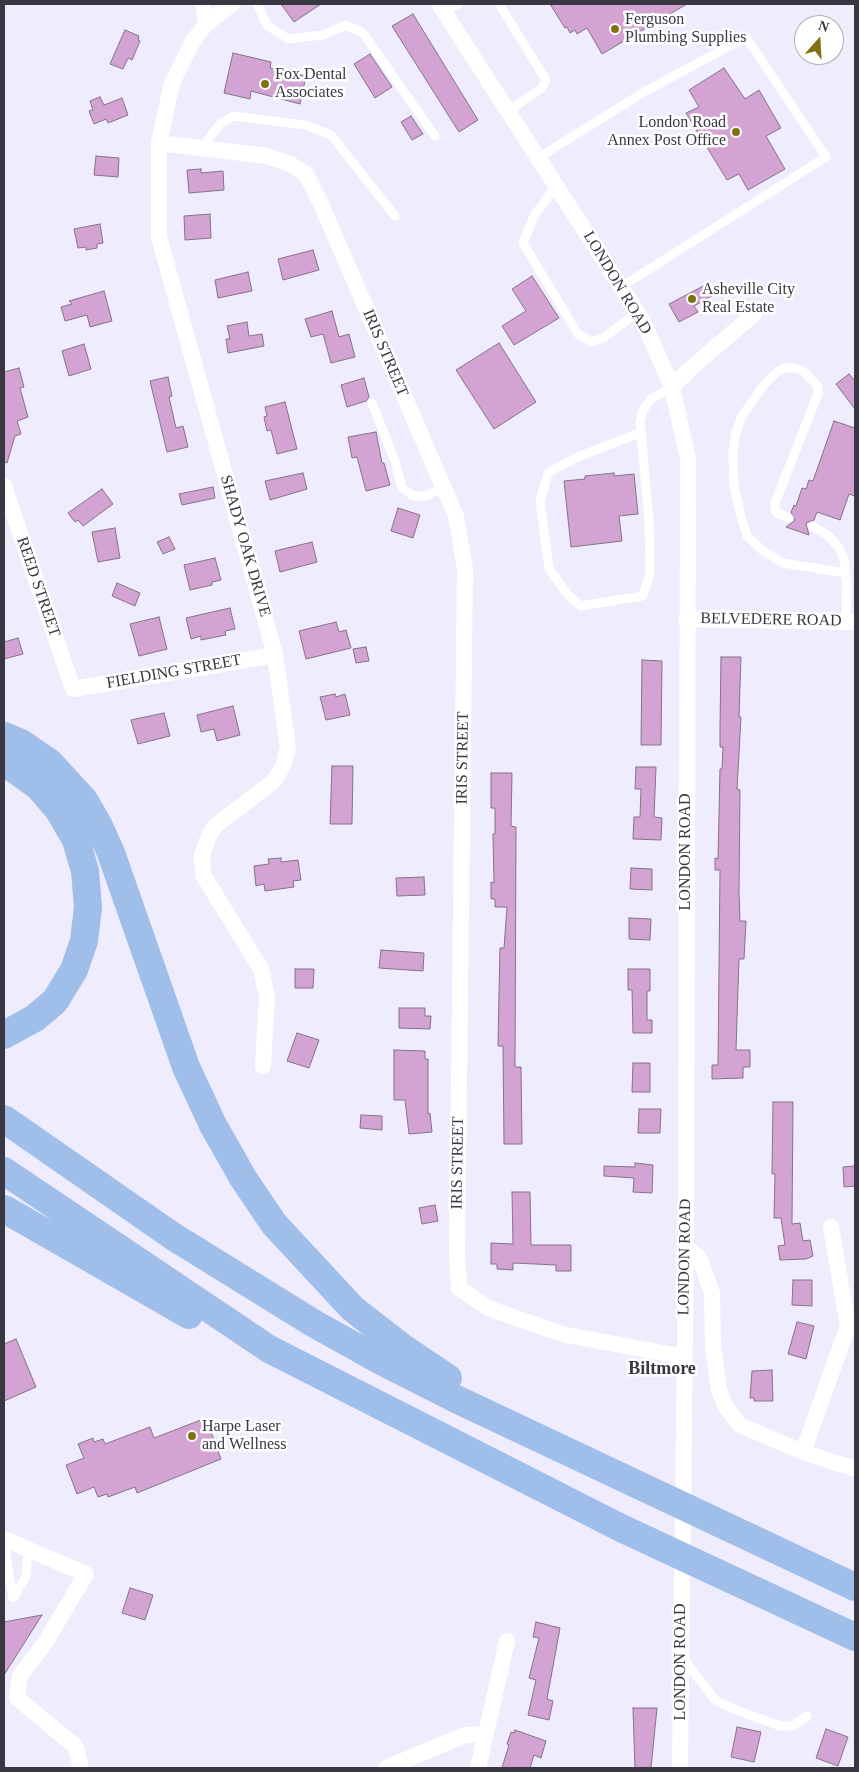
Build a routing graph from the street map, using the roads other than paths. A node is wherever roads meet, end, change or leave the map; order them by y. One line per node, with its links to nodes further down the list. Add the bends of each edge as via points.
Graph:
1 (203, 4): 6 (street)
2 (232, 4): 6 (street, SHADY OAK DRIVE)
3 (257, 4): 8 (lane, via 267,25 288,40 323,35 346,25 362,33)
4 (499, 4): 7 (lane, via 546,80 542,88)
5 (447, 7): 7 (street, LONDON ROAD)
6 (206, 24): 9 (street, SHADY OAK DRIVE, via 193,41 172,82)
7 (508, 112): 11 (street, LONDON ROAD)
8 (435, 136)
9 (159, 143): 10 (street, IRIS STREET); 27 (street, SHADY OAK DRIVE, via 159,237)
10 (201, 148): 13 (lane, via 221,123 234,116 305,125 331,135); 21 (street, IRIS STREET, via 267,156 306,174)
11 (538, 158): 12 (street, LONDON ROAD); 14 (lane, via 644,92 746,36 826,157)
12 (556, 186): 14 (street, LONDON ROAD); 15 (lane, via 534,216 523,243 578,334 592,342 603,338)
13 (395, 216)
14 (621, 287): 15 (street, LONDON ROAD)
15 (638, 312): 17 (street, LONDON ROAD)
16 (754, 314): 17 (street)
17 (672, 387): 19 (lane, via 652,399 643,410); 25 (street, LONDON ROAD, via 688,459)
18 (372, 403): 21 (lane, via 402,488 414,496 426,496)
19 (639, 433): 19 (lane, via 649,520 650,572 643,596 581,606 568,596 548,569 540,501 548,473 575,458)
20 (4, 486): 28 (street, REED STREET)
21 (443, 487): 39 (street, IRIS STREET, via 456,516 465,569 459,1288 488,1308 562,1334)
22 (789, 518): 24 (lane, via 777,513 775,503 818,394 818,387 812,380 802,370 794,368 784,368 776,373 741,418 733,456 734,485 740,513 747,536 783,563)
23 (812, 526): 24 (lane, via 829,536 839,548 844,558)
24 (845, 573): 26 (lane)
25 (686, 619): 26 (street, BELVEDERE ROAD); 37 (street, LONDON ROAD)
26 (851, 621)
27 (275, 655): 28 (street, FIELDING STREET); 32 (street, SHADY OAK DRIVE, via 288,747 283,766 274,781 215,826 202,855 203,875 261,969 267,997)
28 (73, 689)
29 (4, 736): 40 (highway, via 49,762 84,800 98,824 186,1068 242,1178 274,1224 353,1308 402,1347)
30 (4, 762): 31 (highway, via 38,786 58,810 76,840 85,872 88,907 84,941 74,970 55,1001 35,1018)
31 (4, 1035)
32 (264, 1066)
33 (4, 1119): 40 (highway, via 174,1238 258,1290 383,1362)
34 (4, 1171): 38 (highway)
35 (4, 1209): 38 (highway, via 180,1311)
36 (831, 1227): 41 (street, via 848,1326)
37 (686, 1246): 39 (street, LONDON ROAD); 41 (street, via 700,1259 712,1293 712,1346 718,1390 725,1406 740,1425)
38 (269, 1349): 47 (highway, via 622,1528)
39 (684, 1357): 49 (street, LONDON ROAD)
40 (532, 1435): 46 (highway)
41 (802, 1452): 42 (street)
42 (855, 1469)
43 (4, 1539): 45 (street)
44 (4, 1544): 45 (lane, via 13,1598 26,1577)
45 (28, 1549): 52 (street, via 86,1574 20,1676 17,1698 76,1748)
46 (855, 1587)
47 (855, 1637)
48 (506, 1641): 51 (street)
49 (681, 1656): 50 (lane, via 715,1700 731,1708 780,1726 792,1726); 55 (street, LONDON ROAD)
50 (807, 1716)
51 (486, 1734): 53 (street, via 465,1736); 54 (street)
52 (81, 1768)
53 (386, 1768)
54 (478, 1768)
55 (680, 1768)

